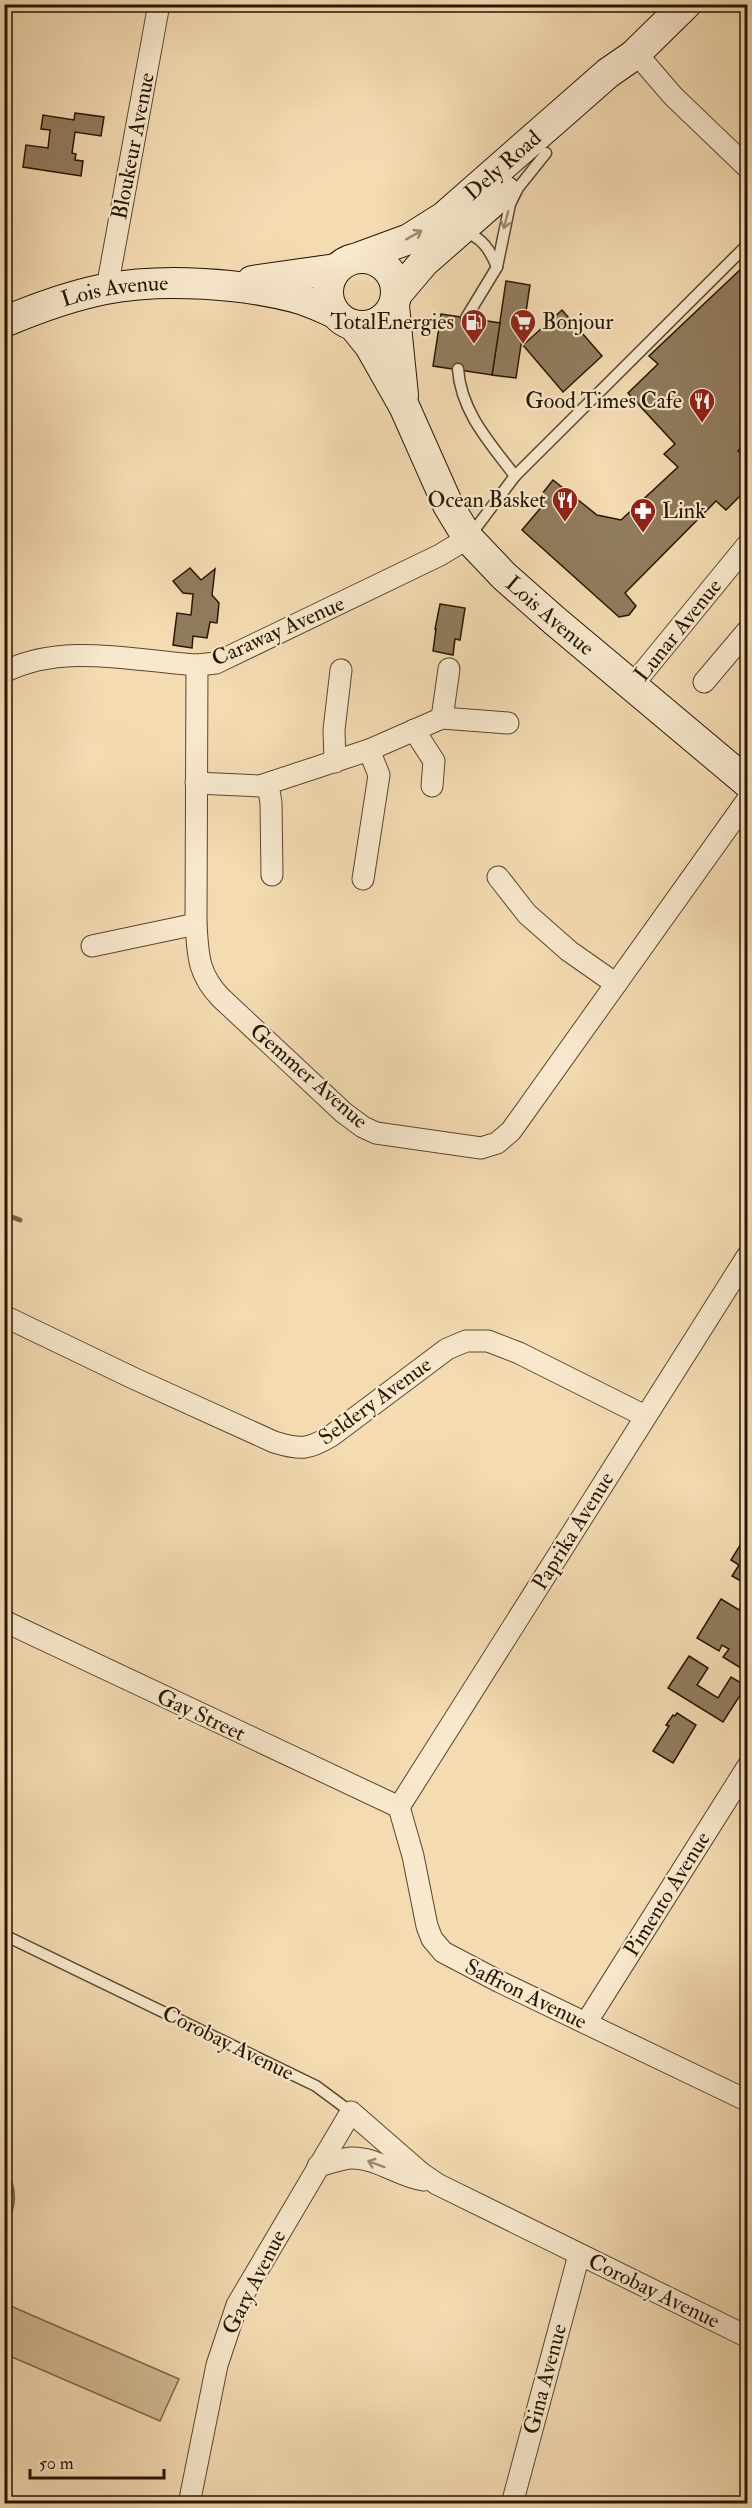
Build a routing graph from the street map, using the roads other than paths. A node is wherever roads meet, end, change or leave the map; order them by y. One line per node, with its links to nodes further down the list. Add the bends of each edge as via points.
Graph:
1 (159, 4): 11 (street, Bloukeur Avenue)
2 (686, 4): 3 (street, Dely Road)
3 (635, 54): 4 (street, Dely Road, via 617,84); 5 (street); 8 (street, Dely Road, one-way to 3, via 409,238 444,218 608,73)
4 (546, 153): 6 (street, Dely Road); 9 (lane, one-way to 9, via 510,204)
5 (747, 168)
6 (461, 231): 9 (lane, via 481,240); 12 (street, Dely Road, via 424,262)
7 (747, 244): 18 (lane)
8 (348, 263): 10 (street, Lois Avenue); 12 (street, via 379,261 396,285); 14 (street, via 328,286 330,305)
9 (497, 267): 13 (lane)
10 (229, 285): 11 (street, Lois Avenue); 14 (street, Lois Avenue, via 302,299)
11 (107, 288): 15 (street, Lois Avenue)
12 (395, 300): 14 (street, via 390,313 377,323 361,326); 17 (street, Lois Avenue)
13 (466, 318)
14 (344, 319): 17 (street, Lois Avenue, via 370,346)
15 (4, 322)
16 (458, 369): 18 (lane, via 465,404)
17 (404, 406): 19 (street, Lois Avenue, via 448,505)
18 (516, 476): 19 (lane)
19 (468, 538): 22 (street, Caraway Avenue, via 225,660); 27 (street, Lois Avenue, via 504,576)
20 (747, 544): 27 (street, Lunar Avenue)
21 (747, 630): 26 (street)
22 (197, 665): 25 (street, Caraway Avenue, via 72,655 45,657); 33 (street, Gemmer Avenue)
23 (449, 669): 28 (street)
24 (341, 670): 32 (street, via 334,730)
25 (4, 672)
26 (704, 682)
27 (631, 687): 34 (street, Lois Avenue)
28 (442, 718): 29 (street); 30 (street)
29 (508, 723)
30 (414, 730): 31 (street); 36 (street, via 434,761)
31 (369, 750): 32 (street); 40 (street, via 379,775)
32 (335, 762): 35 (street)
33 (196, 783): 35 (street, via 257,787); 41 (street, Gemmer Avenue)
34 (747, 783)
35 (268, 784): 38 (street)
36 (432, 786)
37 (747, 799): 43 (street, Gemmer Avenue)
38 (272, 875)
39 (498, 877): 43 (street, via 527,914 568,951)
40 (363, 879)
41 (195, 924): 42 (street); 43 (street, Gemmer Avenue, via 200,966 208,985 344,1113 363,1127 392,1137 481,1148 497,1143 511,1131)
42 (92, 946)
43 (616, 984)
44 (746, 1261): 46 (street, Paprika Avenue)
45 (4, 1316): 46 (street, Seldery Avenue, via 274,1442 295,1448 314,1446 331,1436 447,1349 466,1341 488,1341 519,1353)
46 (645, 1416): 49 (street, Paprika Avenue)
47 (4, 1621): 49 (street, Gay Street)
48 (747, 1766): 51 (street, Pimento Avenue)
49 (399, 1807): 51 (street, Saffron Avenue, via 427,1926 437,1945 449,1957)
50 (4, 1935): 53 (lane, Corobay Avenue, via 306,2081)
51 (586, 2023): 52 (street, Saffron Avenue)
52 (747, 2101)
53 (351, 2112): 54 (street, Gary Avenue); 55 (street, Corobay Avenue)
54 (318, 2166): 55 (street, Corobay Avenue, one-way to 54, via 404,2176 361,2159); 58 (street, Gary Avenue, via 237,2305 207,2406)
55 (431, 2180): 56 (street, Corobay Avenue)
56 (579, 2255): 57 (street, Corobay Avenue); 59 (street, Gina Avenue)
57 (747, 2337)
58 (189, 2504)
59 (512, 2504)

